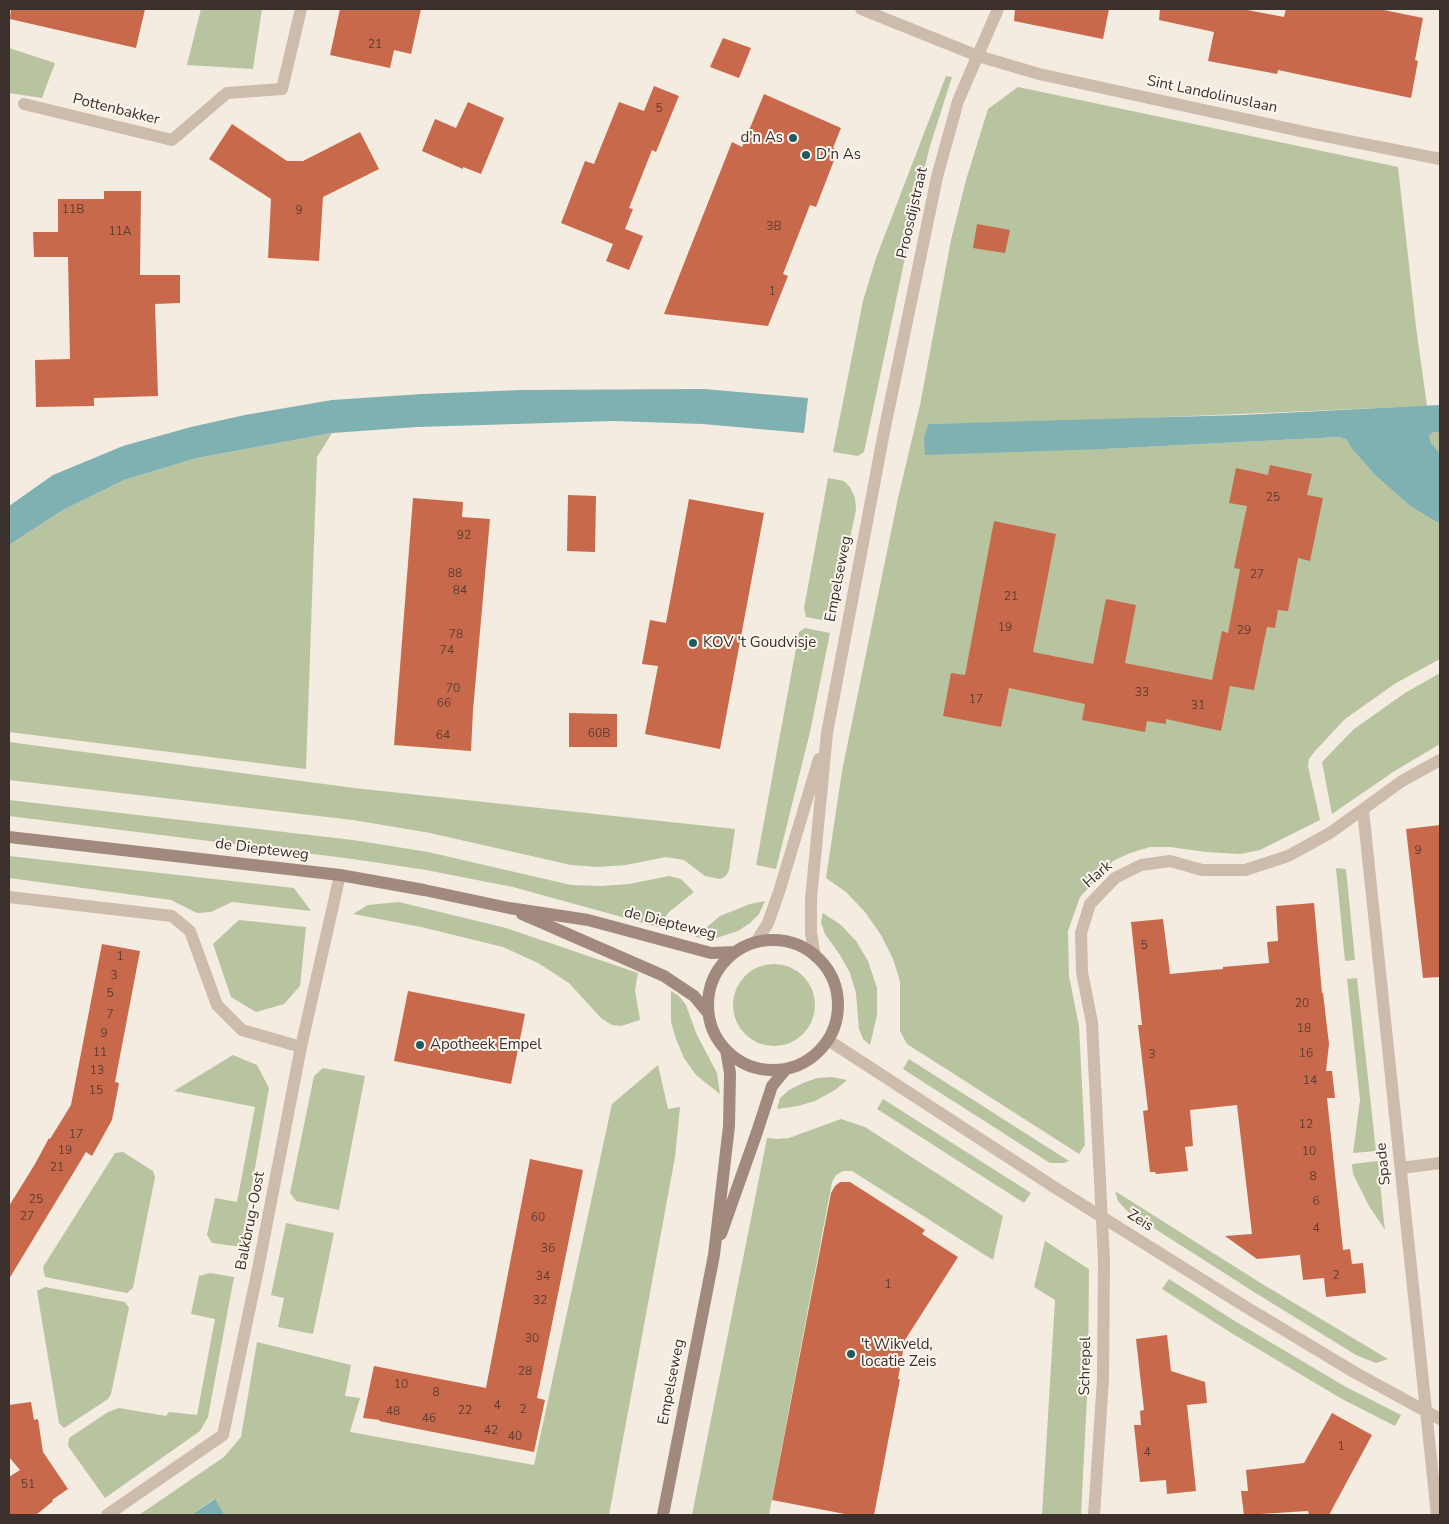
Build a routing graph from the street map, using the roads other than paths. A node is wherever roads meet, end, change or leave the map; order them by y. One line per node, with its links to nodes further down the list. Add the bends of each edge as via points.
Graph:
1 (301, 9): 5 (street, Pottenbakker, via 282,88 227,93 172,140)
2 (862, 9): 4 (street, Sint Landolinuslaan)
3 (998, 9): 4 (street, Proosdijstraat)
4 (978, 56): 6 (street, Sint Landolinuslaan, via 1038,74 1309,134); 7 (street, Proosdijstraat, via 958,101 937,177)
5 (24, 104)
6 (1440, 159)
7 (884, 432): 8 (street, Empelseweg)
8 (827, 733): 15 (street, Empelseweg, via 779,892 768,924); 17 (street, Empelseweg, via 811,899)
9 (1440, 760): 10 (street, Hark, via 1402,781)
10 (1363, 810): 24 (street, Spade); 25 (street, Hark, via 1288,856 1245,870 1202,870 1170,861 1141,865 1115,878 1090,904 1081,933 1082,972 1092,1023)
11 (9, 837): 12 (street, de Diepteweg)
12 (340, 875): 14 (street, de Diepteweg); 20 (street, Balkbrug-Oost)
13 (9, 896): 20 (street, via 172,916 190,931 218,1005 242,1030)
14 (509, 908): 16 (street, de Diepteweg, via 588,920 711,953); 18 (street, de Diepteweg, via 664,976 694,996)
15 (756, 942): 16 (street); 17 (street, via 788,942)
16 (735, 952): 18 (street, via 713,979)
17 (815, 956): 19 (street, via 827,970 837,996 836,1023)
18 (708, 1013): 21 (street, via 714,1034)
19 (828, 1040): 22 (street, via 817,1054); 25 (street, Zeis)
20 (301, 1047): 29 (street, Balkbrug-Oost, via 223,1435)
21 (726, 1050): 22 (street, via 754,1068); 26 (street, Empelseweg, via 730,1073 729,1126)
22 (786, 1069): 26 (street, Empelseweg, via 772,1086)
23 (1440, 1163): 24 (street)
24 (1401, 1168): 27 (street, Spade)
25 (1102, 1217): 27 (street, Zeis); 31 (street, Schrepel, via 1103,1379)
26 (714, 1255): 30 (street, Empelseweg)
27 (1427, 1413): 28 (street, Zeis); 32 (street, Spade)
28 (1440, 1419)
29 (107, 1515)
30 (662, 1515)
31 (1094, 1515)
32 (1437, 1515)

